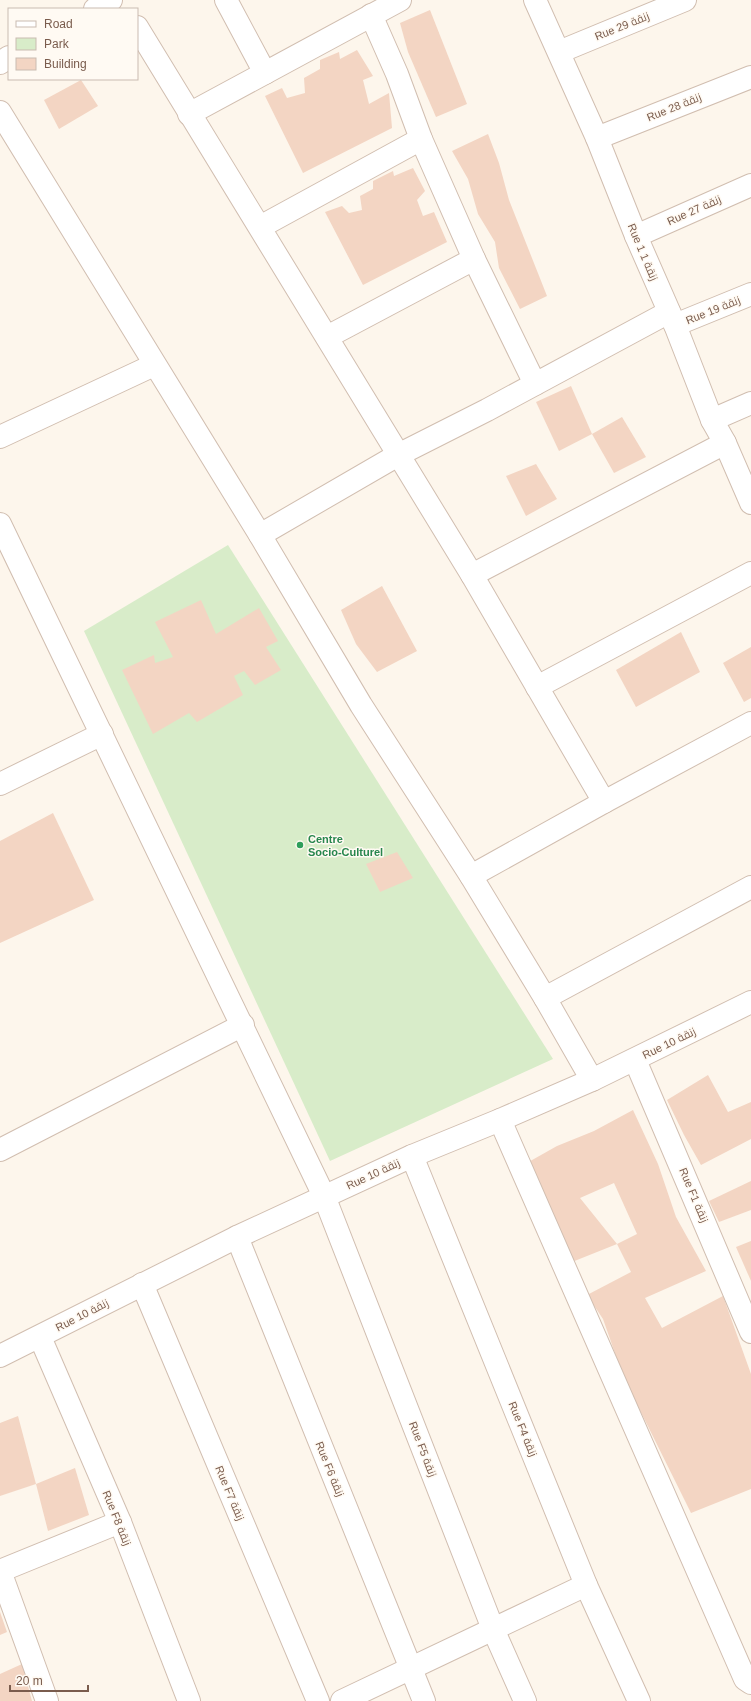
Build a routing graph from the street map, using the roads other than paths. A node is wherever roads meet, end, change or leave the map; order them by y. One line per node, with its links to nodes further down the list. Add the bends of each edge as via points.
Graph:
1 (111, 0): 6 (street)
2 (226, 0): 10 (street)
3 (400, 0): 7 (street)
4 (535, 0): 9 (street, Rue 1 زنقة 1)
5 (685, 0): 9 (street, Rue 29 زنقة)
6 (97, 8)
7 (371, 16): 10 (street); 15 (street, via 397,74)
8 (138, 29): 12 (street)
9 (559, 52): 14 (street, Rue 1 زنقة 1)
10 (265, 73): 12 (street)
11 (751, 77): 14 (street, Rue 28 زنقة)
12 (189, 114): 17 (street)
13 (2, 121): 23 (street)
14 (597, 138): 18 (street, Rue 1 زنقة 1)
15 (421, 139): 17 (street); 19 (street)
16 (751, 185): 18 (street, Rue 27 زنقة)
17 (260, 227): 22 (street)
18 (636, 236): 21 (street, Rue 1 زنقة 1)
19 (474, 259): 22 (street); 24 (street)
20 (751, 294): 21 (street, Rue 19 زنقة)
21 (672, 318): 24 (street, Rue 19 زنقة); 26 (street, Rue 1 زنقة 1)
22 (327, 337): 29 (street)
23 (154, 365): 27 (street); 32 (street)
24 (535, 384): 29 (street, Rue 19 زنقة)
25 (751, 403): 26 (street)
26 (712, 420): 28 (street, Rue 1 زنقة 1)
27 (0, 437)
28 (725, 444): 30 (street, Rue 1 زنقة 1); 34 (street)
29 (398, 455): 32 (street, Rue 19 زنقة); 34 (street)
30 (751, 503)
31 (0, 524): 37 (street, Rue F5 زنقة)
32 (260, 535): 40 (street, via 360,705)
33 (751, 573): 35 (street)
34 (472, 575): 35 (street)
35 (537, 687): 39 (street)
36 (751, 723): 39 (street)
37 (102, 734): 38 (street); 44 (street, Rue F5 زنقة)
38 (0, 784)
39 (604, 802): 40 (street)
40 (471, 876): 42 (street)
41 (751, 887): 42 (street)
42 (545, 998): 46 (street)
43 (751, 1002): 45 (street, Rue 10 زنقة)
44 (243, 1025): 48 (street); 50 (street, Rue F5 زنقة)
45 (635, 1060): 46 (street, Rue 10 زنقة); 53 (street, Rue F1 زنقة)
46 (592, 1080): 47 (street, Rue 10 زنقة)
47 (500, 1120): 49 (street, Rue 10 زنقة); 61 (street)
48 (0, 1150)
49 (412, 1156): 50 (street, Rue 10 زنقة); 58 (street, Rue F4 زنقة)
50 (324, 1196): 51 (street, Rue 10 زنقة); 59 (street, Rue F5 زنقة)
51 (237, 1237): 52 (street, Rue 10 زنقة); 60 (street, Rue F6 زنقة)
52 (142, 1284): 54 (street, Rue 10 زنقة); 64 (street, Rue F7 زنقة)
53 (751, 1332)
54 (40, 1337): 55 (street, Rue 10 زنقة); 56 (street, Rue F8 زنقة)
55 (0, 1356)
56 (120, 1522): 57 (street); 63 (street, Rue F8 زنقة)
57 (0, 1571): 62 (street)
58 (586, 1585): 59 (street); 68 (street, Rue F4 زنقة)
59 (493, 1629): 60 (street); 67 (street, Rue F5 زنقة)
60 (411, 1668): 65 (street); 66 (street, Rue F6 زنقة)
61 (748, 1681)
62 (47, 1701)
63 (189, 1701)
64 (318, 1701)
65 (342, 1701)
66 (424, 1701)
67 (525, 1701)
68 (639, 1701)

